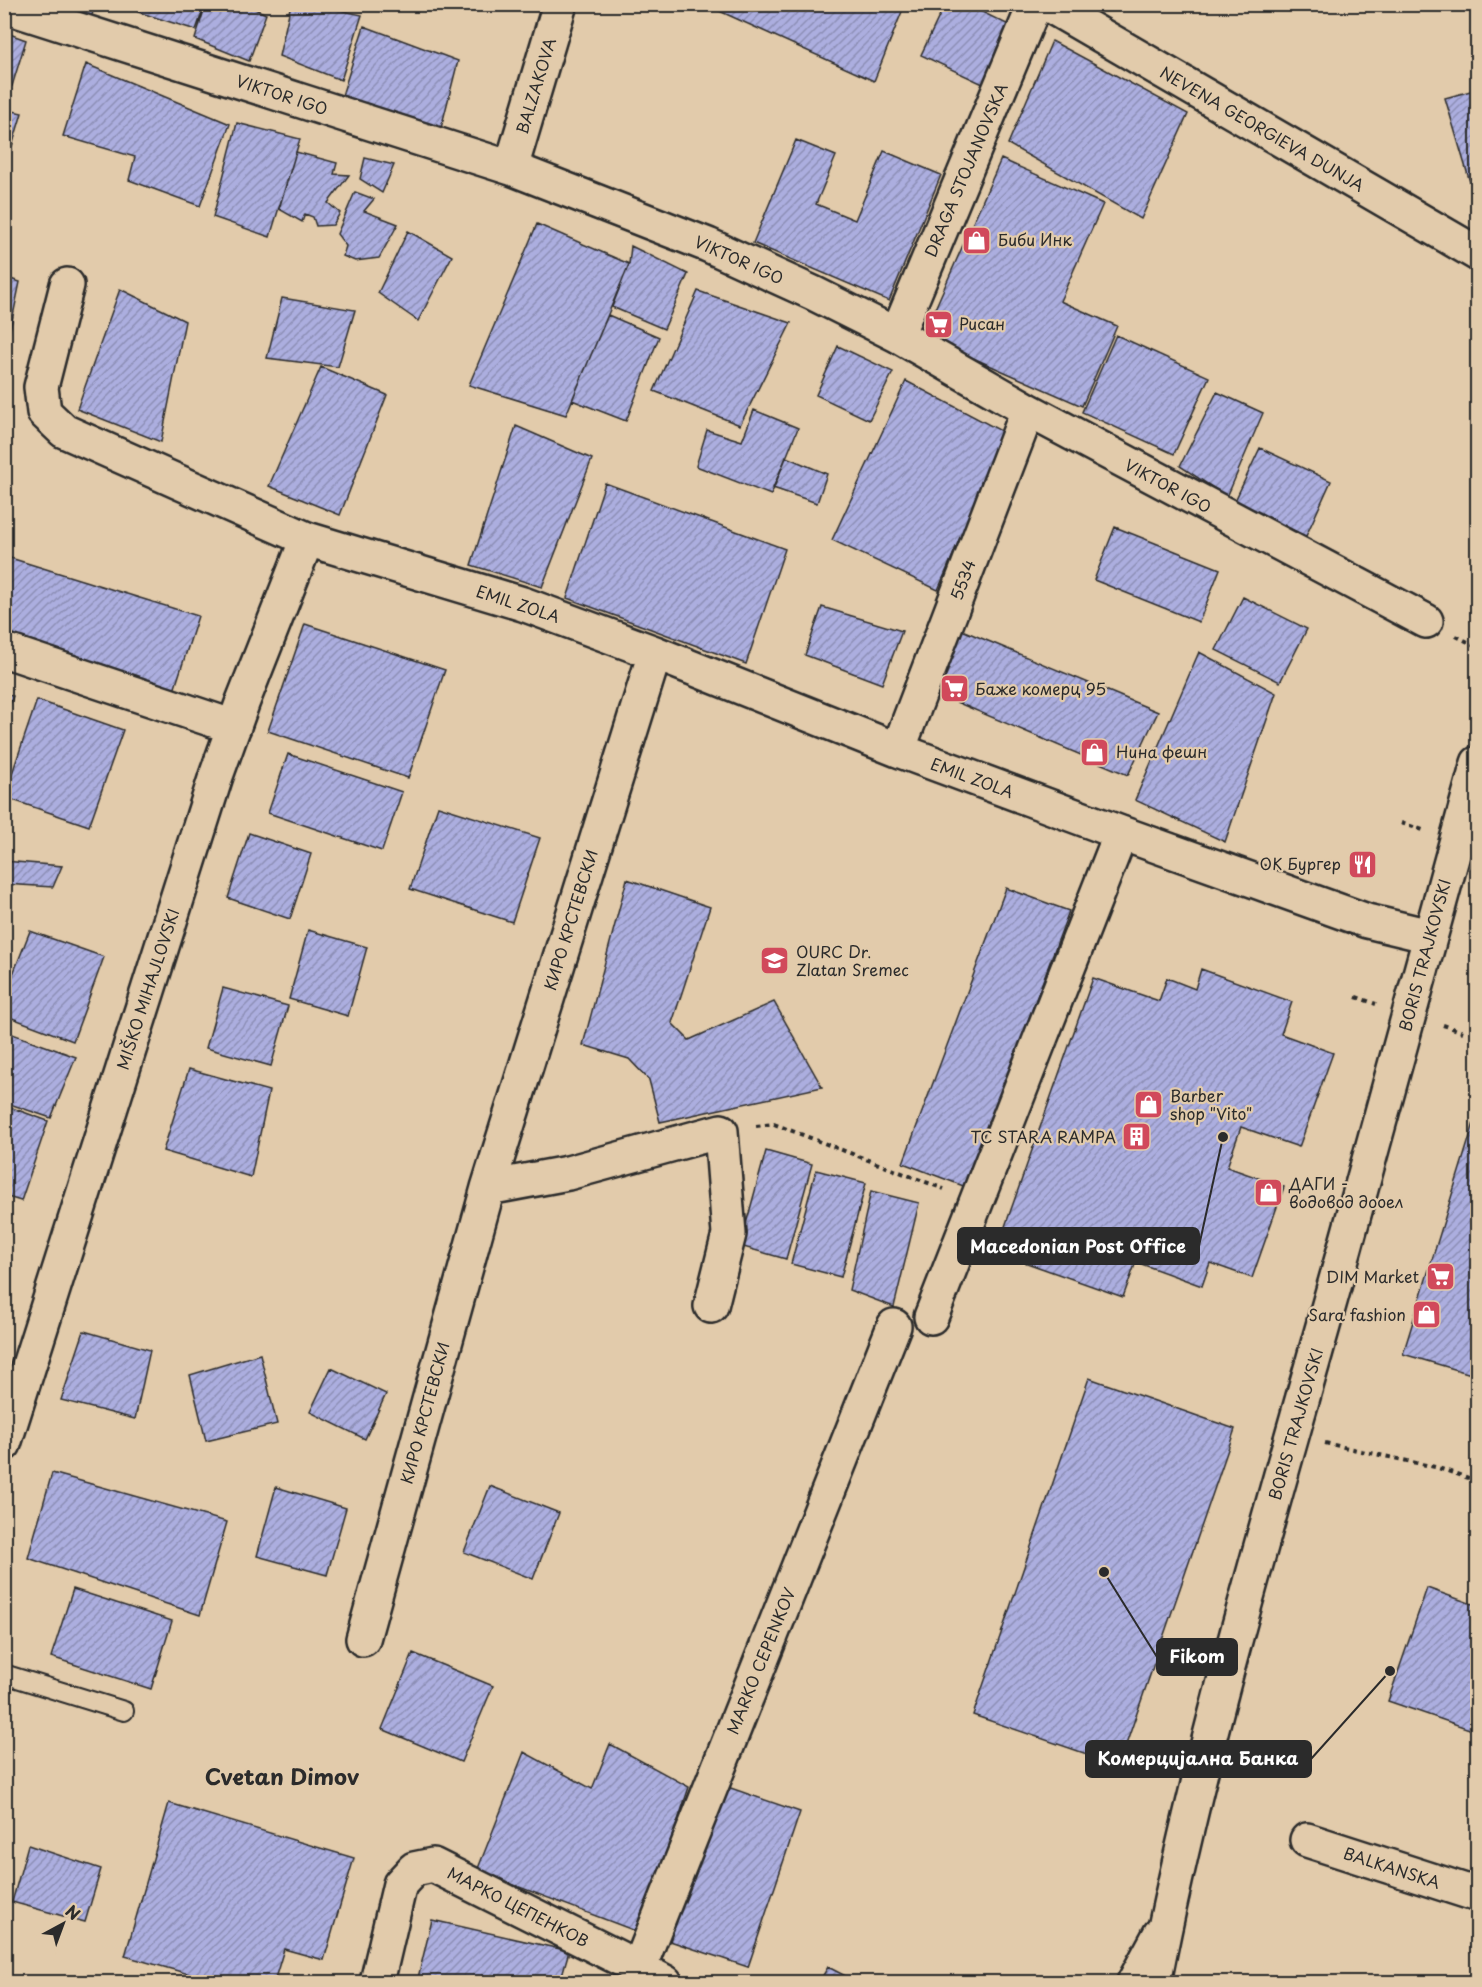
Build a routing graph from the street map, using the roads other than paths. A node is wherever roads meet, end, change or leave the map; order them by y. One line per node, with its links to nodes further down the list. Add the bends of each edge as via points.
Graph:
1 (560, 4): 5 (street, BALZAKOVA)
2 (1035, 4): 8 (street, DRAGA STOJANOVSKA)
3 (1047, 4): 6 (street, NEVENA GEORGIEVA DUNJA)
4 (4, 6): 5 (street, VIKTOR IGO)
5 (511, 168): 8 (street, VIKTOR IGO, via 708,245)
6 (1478, 254)
7 (67, 285): 10 (street, EMIL ZOLA, via 41,387 44,412 64,431)
8 (897, 335): 9 (street, VIKTOR IGO)
9 (1028, 410): 11 (street, VIKTOR IGO); 15 (street, 5534)
10 (307, 539): 13 (street, EMIL ZOLA, via 523,604); 14 (street, MIŠKO MIHAJLOVSKI)
11 (1426, 621)
12 (4, 650): 14 (street)
13 (655, 653): 15 (street, EMIL ZOLA); 19 (street, КИРО КРСТЕВСКИ)
14 (234, 727): 23 (street, MIŠKO MIHAJLOVSKI)
15 (898, 750): 17 (street, EMIL ZOLA)
16 (1478, 763): 18 (street, BORIS TRAJKOVSKI)
17 (1121, 833): 18 (street, EMIL ZOLA, via 1356,917); 21 (street)
18 (1430, 936): 29 (street, BORIS TRAJKOVSKI, via 1226,1674)
19 (488, 1188): 20 (street, via 568,1173 721,1131 729,1234); 24 (street, КИРО КРСТЕВСКИ)
20 (711, 1306)
21 (931, 1317)
22 (894, 1326): 30 (street, MARKO CEPENKOV)
23 (4, 1444)
24 (363, 1639)
25 (4, 1674): 26 (lane)
26 (124, 1712)
27 (1307, 1840): 28 (street, BALKANSKA)
28 (1478, 1895)
29 (1166, 1924): 32 (street); 33 (street, BORIS TRAJKOVSKI)
30 (652, 1976): 31 (street, МАРКО ЦЕПЕНКОВ, via 433,1865 414,1869 400,1884)
31 (376, 1983)
32 (1134, 1983)
33 (1154, 1983)

